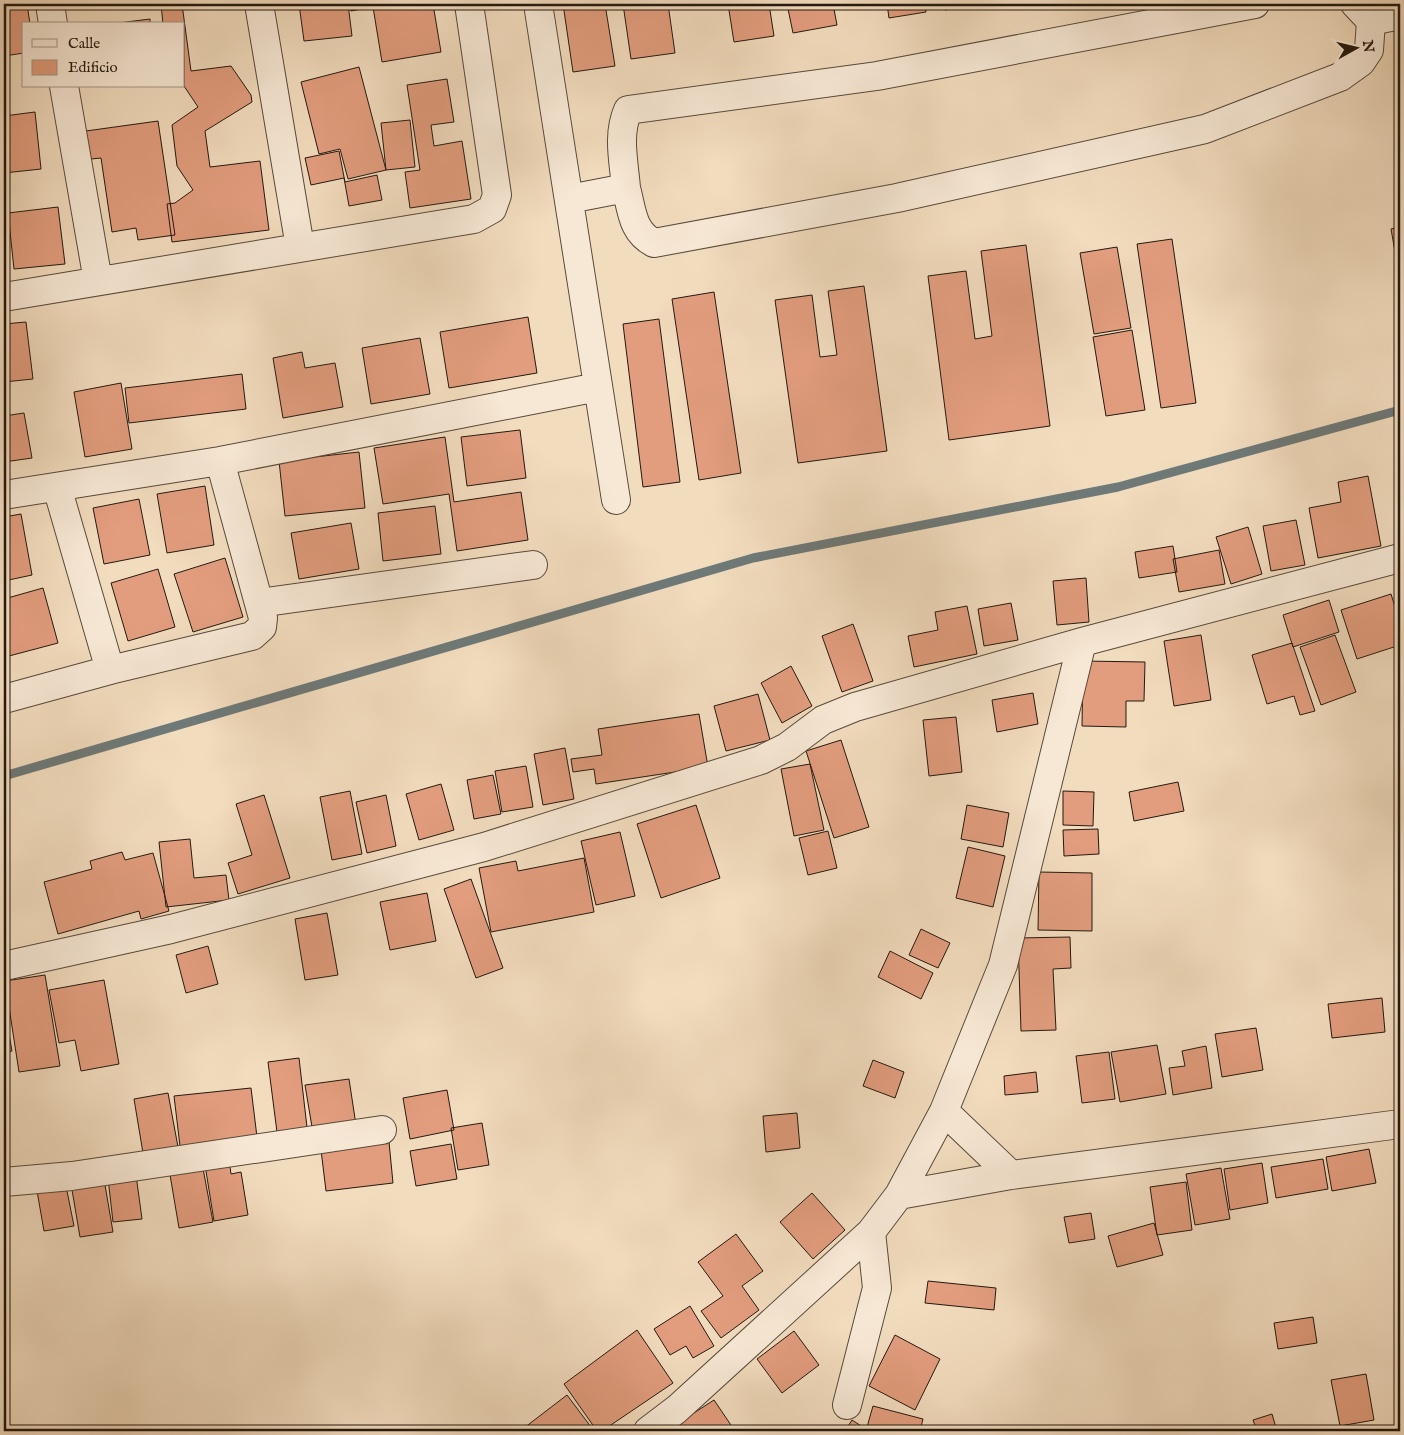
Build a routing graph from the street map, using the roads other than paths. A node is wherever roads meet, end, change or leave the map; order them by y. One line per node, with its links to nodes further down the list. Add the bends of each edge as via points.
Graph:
1 (50, 4): 8 (street)
2 (259, 4): 12 (street)
3 (469, 4): 12 (street, via 497,195 492,209 474,219)
4 (538, 4): 11 (street)
5 (1254, 4): 10 (street, via 877,76 628,110 621,138)
6 (1363, 12): 7 (street); 10 (street, via 1369,50 1361,62 1340,77 1205,129 897,198 654,243 643,238 636,225)
7 (1400, 16)
8 (53, 22)
9 (64, 88): 13 (street)
10 (626, 188): 11 (street)
11 (568, 199): 15 (street)
12 (300, 248): 13 (street)
13 (98, 281): 14 (street)
14 (4, 296)
15 (598, 387): 16 (street); 19 (street)
16 (220, 461): 17 (street); 22 (street)
17 (57, 487): 18 (street); 24 (street)
18 (4, 495)
19 (616, 500)
20 (1400, 558): 23 (street)
21 (533, 565): 22 (street)
22 (259, 603): 24 (street, via 262,627 252,636)
23 (1082, 642): 26 (street, via 855,707 823,720 787,747 761,760 484,847 172,929); 27 (street, via 1002,965)
24 (110, 670): 25 (street)
25 (4, 700)
26 (4, 966)
27 (944, 1111): 30 (street); 32 (street)
28 (1400, 1124): 30 (street)
29 (382, 1130): 31 (street, via 72,1176)
30 (1011, 1175): 32 (street)
31 (4, 1182)
32 (899, 1195): 33 (street)
33 (871, 1232): 34 (street, via 877,1288); 35 (street, via 677,1409)
34 (847, 1405)
35 (648, 1431)

